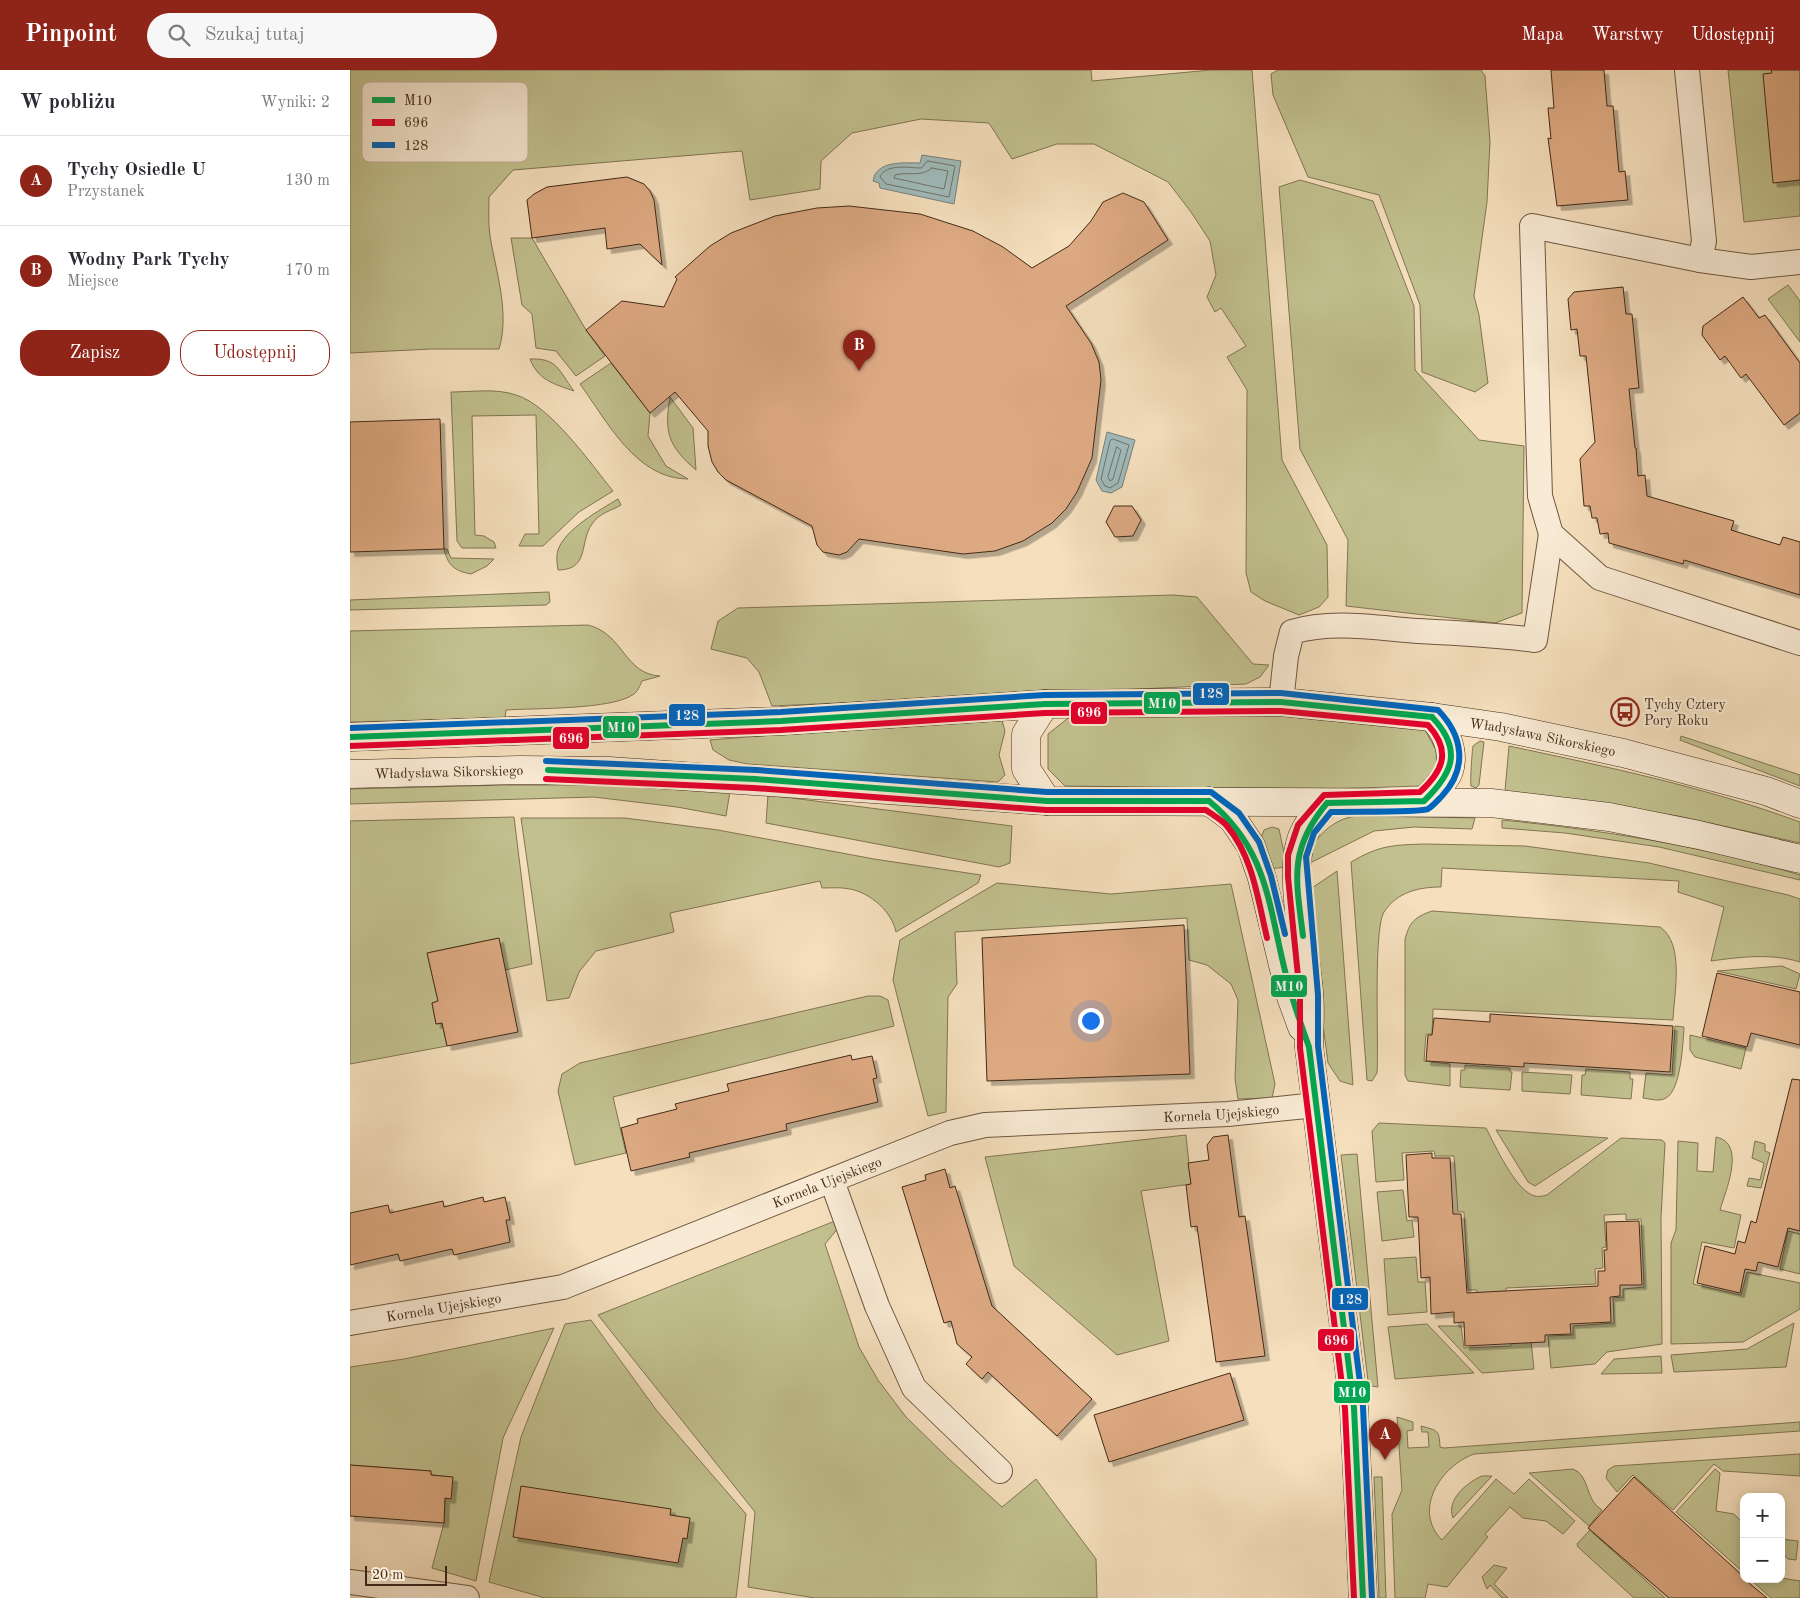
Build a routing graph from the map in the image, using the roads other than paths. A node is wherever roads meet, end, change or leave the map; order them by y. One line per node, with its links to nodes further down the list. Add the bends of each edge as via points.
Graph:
1 (1687, 70): 2 (street, via 1704,241)
2 (1700, 260): 3 (street, via 1751,267); 4 (street, via 1532,226 1540,496)
3 (1800, 262)
4 (1551, 534): 5 (street, via 1600,578); 6 (street, via 1535,640 1338,625 1309,627 1292,632)
5 (1800, 643)
6 (1281, 702): 7 (street, Władysława Sikorskiego); 8 (street, Władysława Sikorskiego)
7 (1045, 704): 9 (street, Władysława Sikorskiego, via 781,721); 11 (street, via 1026,734 1026,769)
8 (1432, 717): 13 (street, via 1444,730 1451,757 1449,771); 15 (street, Władysława Sikorskiego, via 1501,727 1623,753)
9 (350, 737)
10 (350, 774): 11 (street, Władysława Sikorskiego, via 609,771)
11 (1047, 801): 12 (street, Władysława Sikorskiego)
12 (1209, 801): 14 (street, Władysława Sikorskiego); 17 (street, via 1233,819 1254,854 1290,994)
13 (1424, 802): 14 (street, Władysława Sikorskiego); 16 (street, Władysława Sikorskiego, via 1491,803 1609,817)
14 (1327, 803): 17 (street, via 1306,829 1297,856 1309,996)
15 (1800, 804)
16 (1800, 859)
17 (1309, 1047): 18 (street)
18 (1316, 1105): 19 (street, Kornela Ujejskiego, via 1228,1114 985,1125 950,1132); 24 (street, via 1354,1408)
19 (832, 1180): 20 (street, Kornela Ujejskiego, via 563,1287); 21 (street, via 877,1306 914,1388)
20 (350, 1323)
21 (1000, 1471)
22 (350, 1582): 23 (street)
23 (467, 1598)
24 (1363, 1598)

